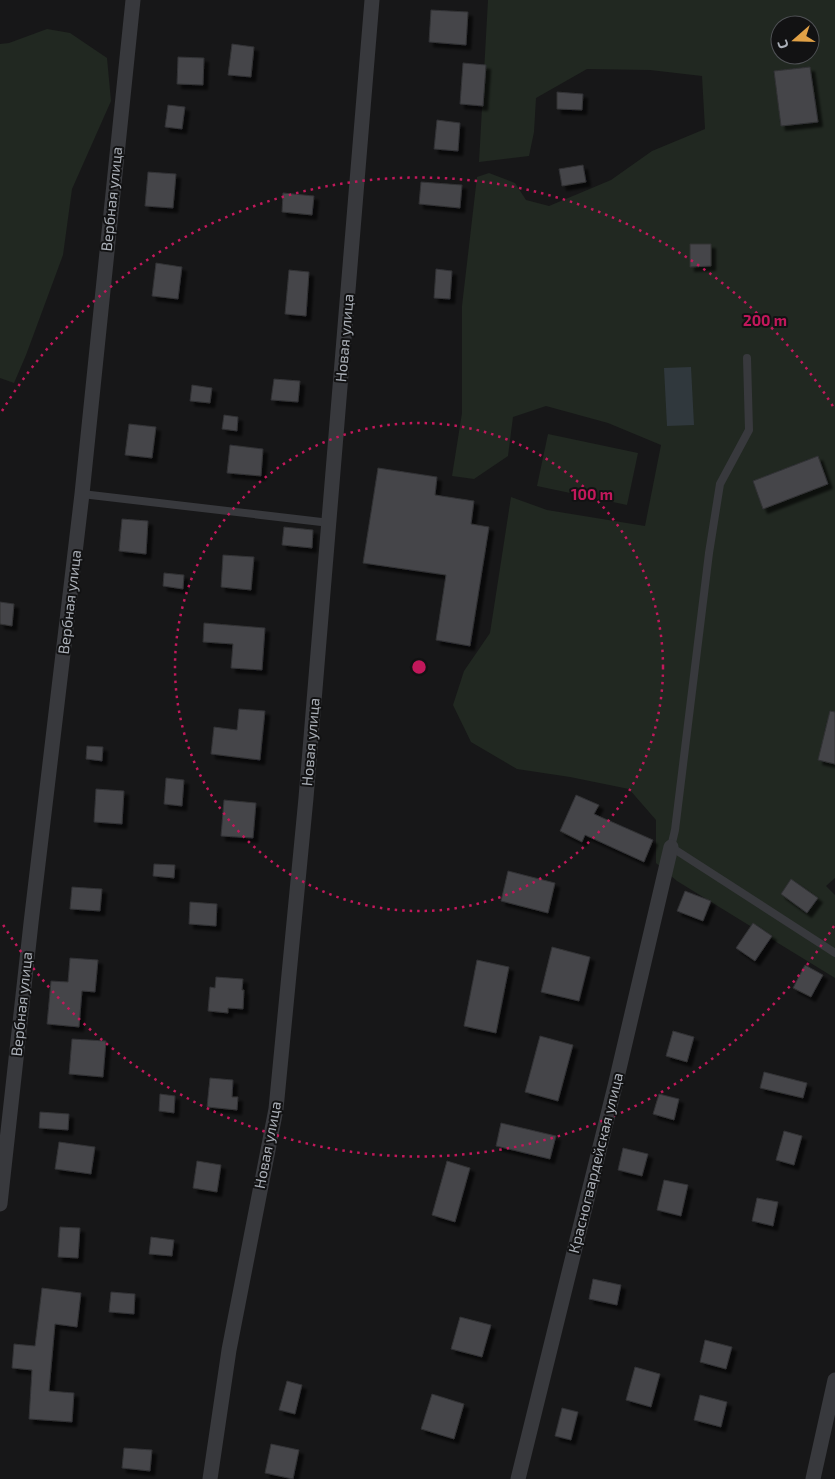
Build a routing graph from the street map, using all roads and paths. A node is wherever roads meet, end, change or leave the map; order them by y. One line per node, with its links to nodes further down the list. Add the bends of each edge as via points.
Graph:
1 (133, 0): 4 (street, Вербная улица)
2 (372, 0): 5 (street, Новая улица)
3 (747, 358): 6 (lane, via 749,430 720,484)
4 (82, 494): 5 (lane); 8 (street, Вербная улица)
5 (330, 522): 10 (street, Новая улица, via 276,1109 229,1350)
6 (671, 847): 7 (lane); 11 (street, Красногвардейская улица)
7 (835, 953)
8 (0, 1204)
9 (835, 1380): 12 (street)
10 (210, 1479)
11 (518, 1479)
12 (813, 1479)

